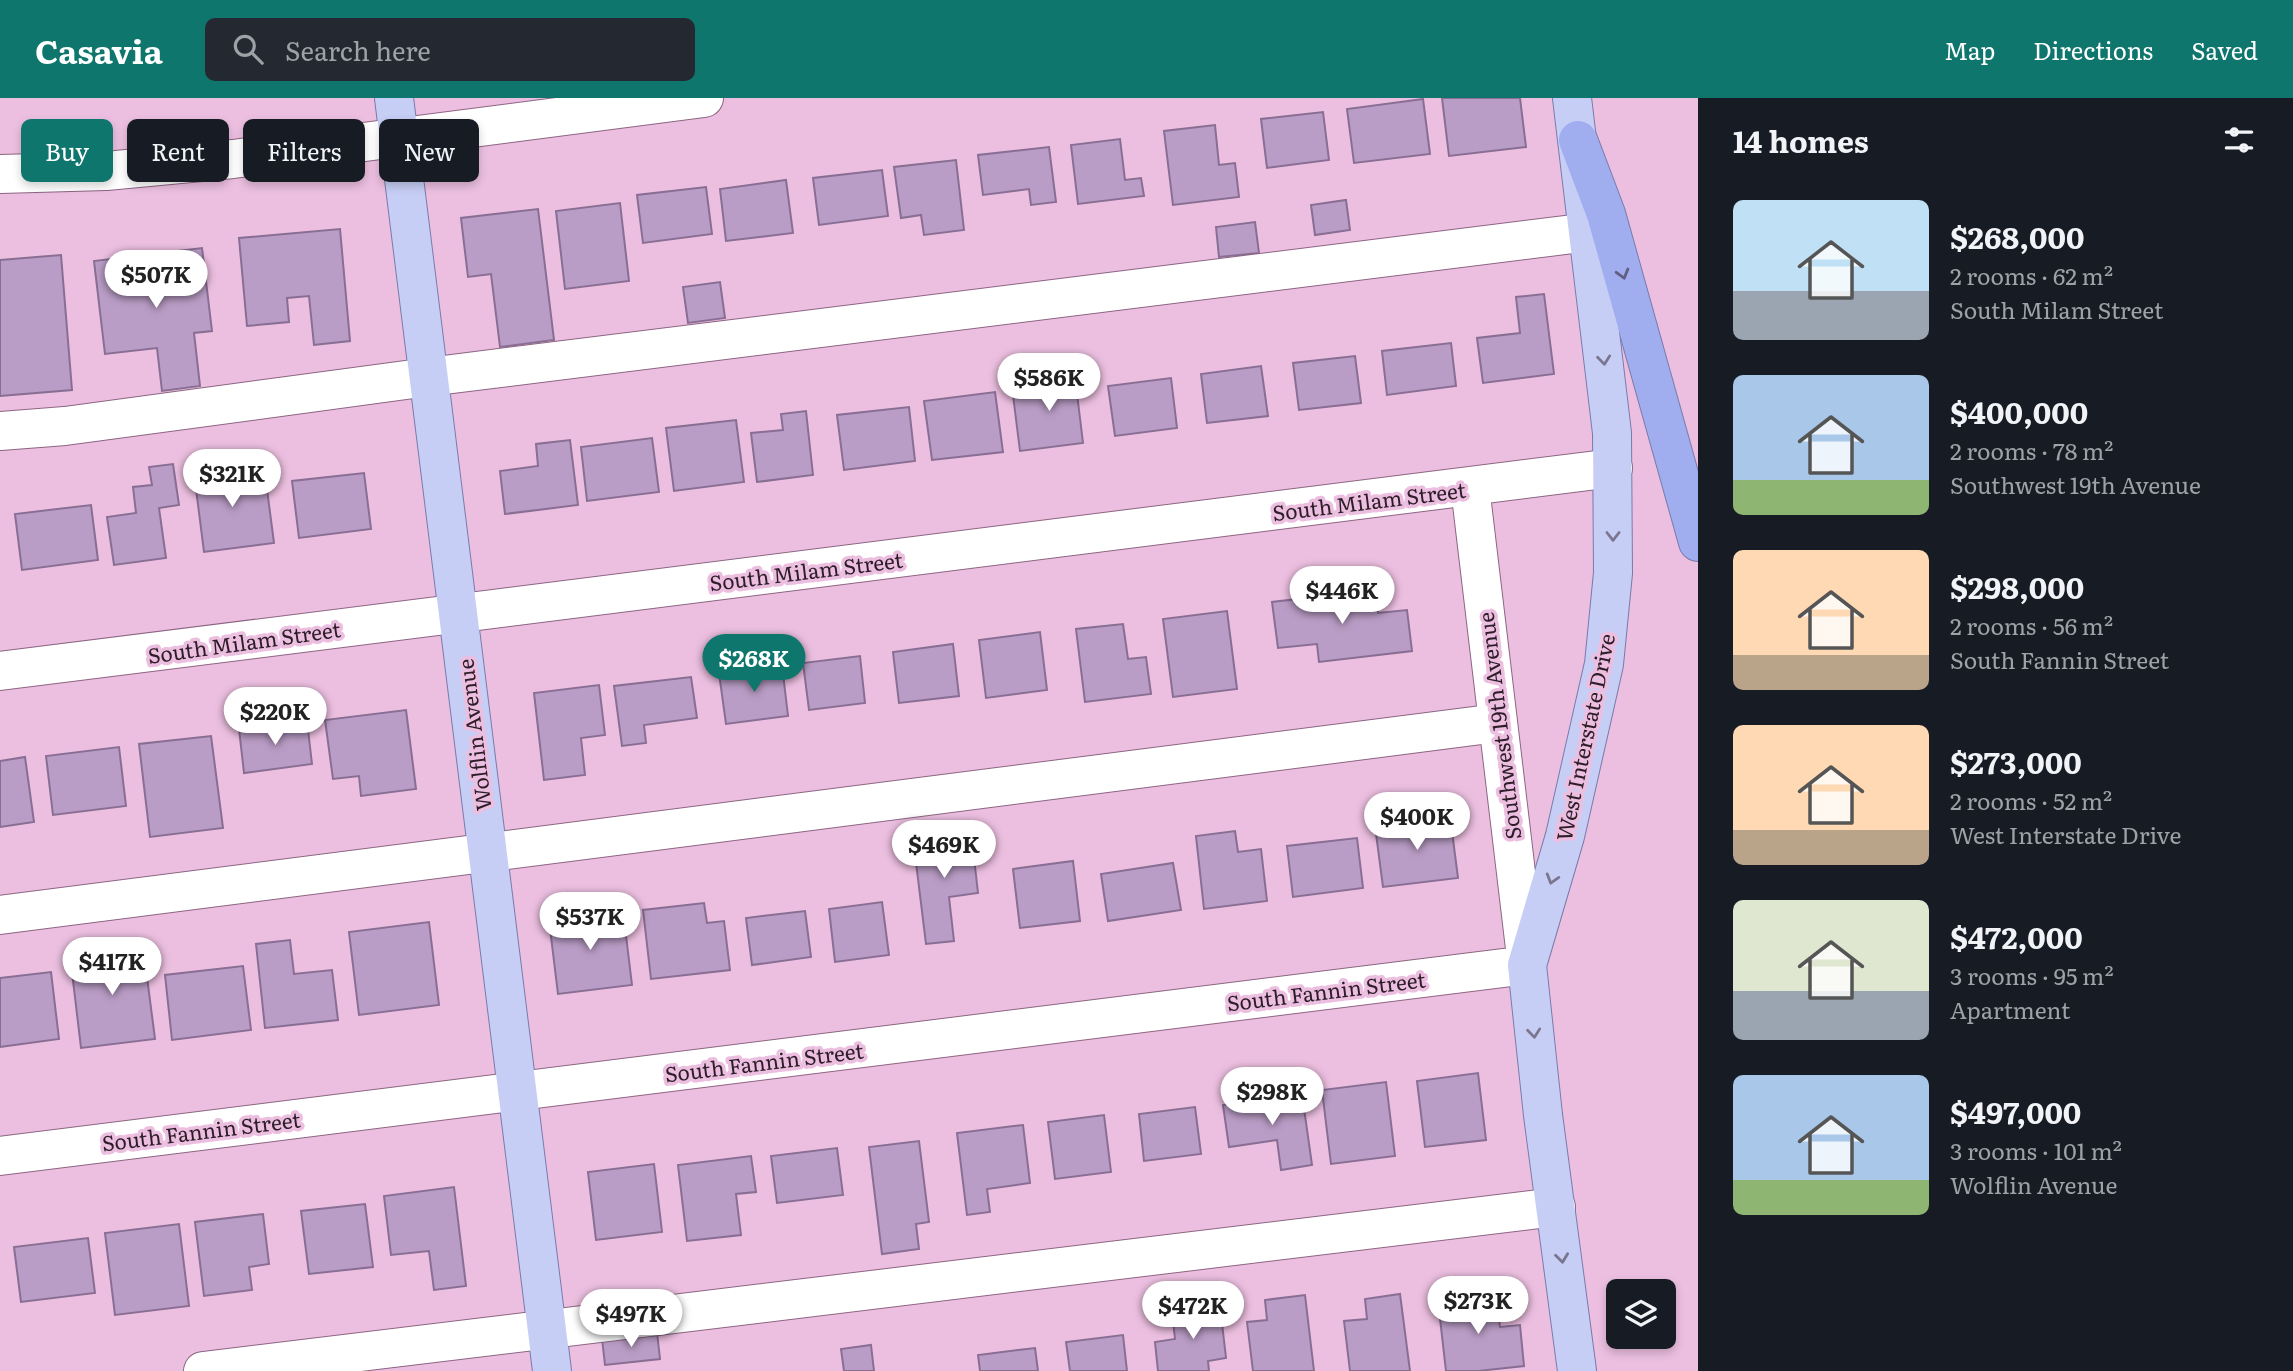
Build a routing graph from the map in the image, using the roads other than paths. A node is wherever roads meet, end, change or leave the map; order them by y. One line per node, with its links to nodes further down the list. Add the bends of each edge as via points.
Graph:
1 (394, 98): 4 (main road, Wolflin Avenue)
2 (704, 98): 5 (street)
3 (1572, 98): 7 (main road, West Interstate Drive)
4 (397, 119)
5 (479, 127)
6 (379, 140): 8 (street, via 176,165)
7 (1577, 140): 10 (main road, West Interstate Drive); 15 (highway, one-way to 15, via 1606,214)
8 (0, 174)
9 (404, 182): 11 (main road, Wolflin Avenue)
10 (1589, 232): 11 (street); 13 (main road, West Interstate Drive, one-way to 13)
11 (428, 377): 12 (street); 16 (main road, Wolflin Avenue)
12 (0, 431)
13 (1613, 468): 14 (street, South Milam Street); 21 (main road, West Interstate Drive, one-way to 21, via 1613,573 1604,664 1565,836)
14 (1470, 487): 16 (street, South Milam Street); 18 (street, Southwest 19th Avenue)
15 (1698, 542)
16 (458, 613): 17 (street, South Milam Street); 19 (main road, Wolflin Avenue)
17 (0, 671)
18 (1497, 723): 19 (street); 21 (street, Southwest 19th Avenue)
19 (487, 850): 20 (street); 22 (main road, Wolflin Avenue)
20 (0, 915)
21 (1527, 965): 22 (street, South Fannin Street); 24 (main road, West Interstate Drive, one-way to 24)
22 (517, 1091): 23 (street, South Fannin Street); 25 (main road, Wolflin Avenue)
23 (0, 1156)
24 (1556, 1207): 25 (street); 28 (main road, West Interstate Drive, one-way to 28)
25 (547, 1330): 26 (street); 27 (main road, Wolflin Avenue)
26 (203, 1371)
27 (552, 1371)
28 (1577, 1371)

